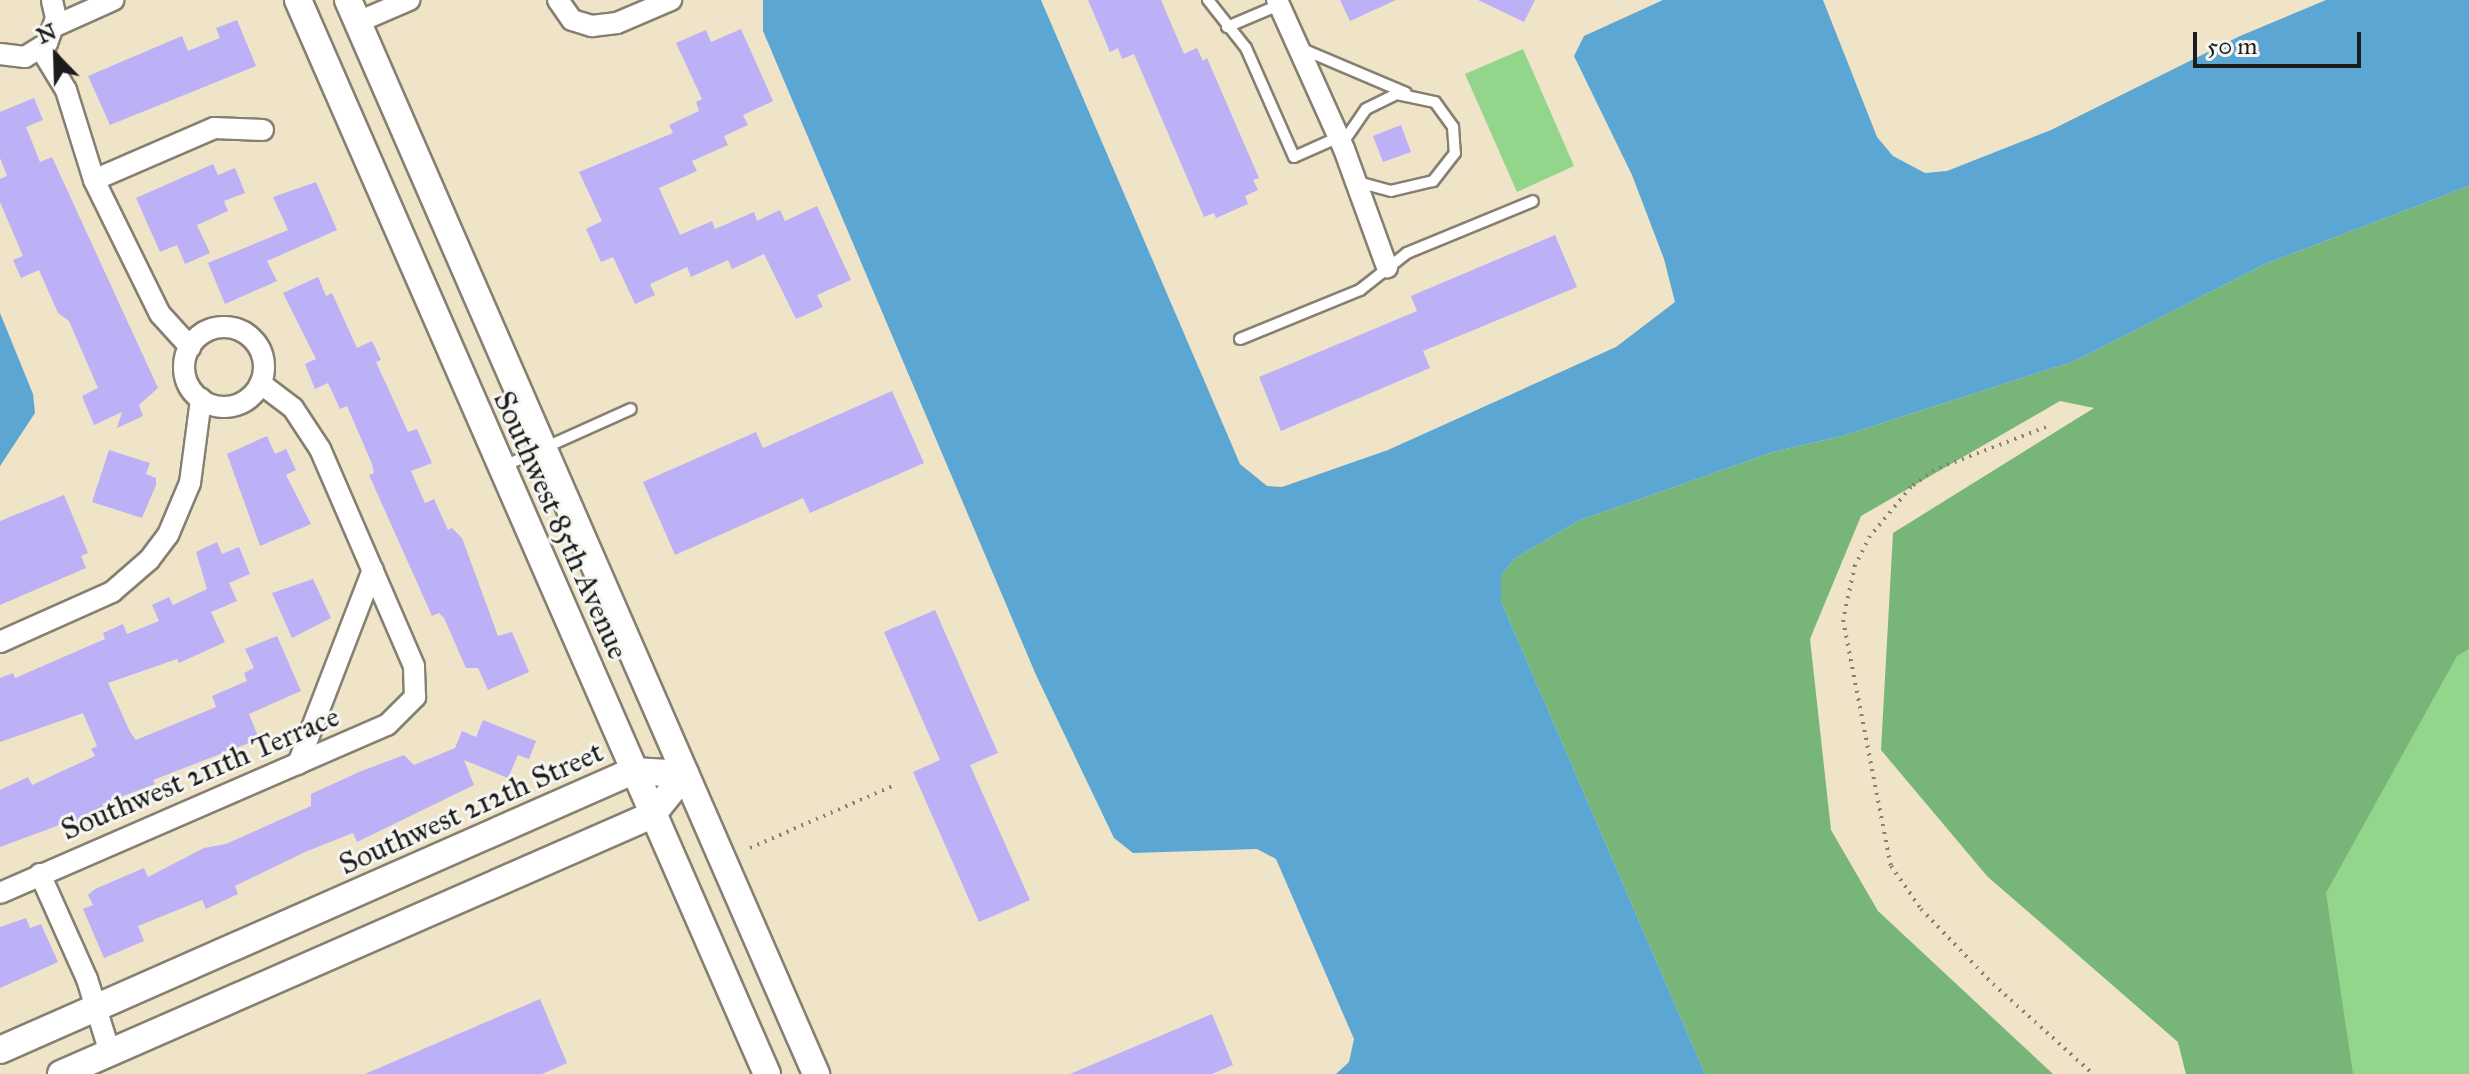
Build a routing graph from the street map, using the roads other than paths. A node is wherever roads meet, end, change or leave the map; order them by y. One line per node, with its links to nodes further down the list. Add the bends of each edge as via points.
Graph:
1 (52, 0): 10 (street)
2 (113, 0): 10 (street)
3 (298, 0): 28 (street, Southwest 85th Avenue)
4 (409, 0): 9 (street)
5 (558, 0): 6 (street, via 572,20 584,26 617,23)
6 (671, 0)
7 (1208, 0): 11 (lane)
8 (1278, 2): 11 (lane); 12 (street)
9 (353, 11): 27 (street, Southwest 85th Avenue)
10 (55, 26): 13 (street)
11 (1227, 27): 17 (lane, via 1246,48 1294,157)
12 (1298, 48): 15 (lane); 17 (street)
13 (41, 49): 14 (street, via 25,57); 18 (street, via 66,90)
14 (0, 54)
15 (1406, 93): 17 (lane, via 1371,105); 19 (lane, via 1423,96 1445,111 1456,135 1451,162 1433,181 1411,189 1391,191)
16 (263, 130): 18 (street, via 214,128)
17 (1340, 140): 19 (street)
18 (94, 180): 23 (street, via 165,323)
19 (1357, 182): 21 (street)
20 (1533, 201): 21 (lane, via 1407,253)
21 (1387, 267): 22 (lane, via 1360,290)
22 (1240, 339)
23 (190, 347): 24 (street, via 216,328 238,329 261,351); 25 (street, via 185,376)
24 (260, 383): 25 (street, via 235,405); 29 (street, via 293,408 311,432)
25 (201, 399): 30 (street, via 190,483 168,535 149,560 112,592)
26 (631, 409): 27 (lane)
27 (545, 449): 28 (lane); 33 (street, Southwest 85th Avenue)
28 (501, 468): 32 (street, Southwest 85th Avenue)
29 (373, 570): 31 (street); 31 (street, Southwest 211th Terrace, via 414,666 415,697 397,719)
30 (0, 642)
31 (298, 764): 35 (street, Southwest 211th Terrace)
32 (633, 771): 33 (street, Southwest 212th Street); 34 (street, Southwest 85th Avenue); 37 (street, Southwest 212th Street)
33 (685, 774): 34 (street); 42 (street, Southwest 85th Avenue)
34 (652, 815): 39 (street); 41 (street, Southwest 85th Avenue)
35 (40, 874): 36 (street, Southwest 211th Terrace); 37 (street)
36 (0, 893)
37 (96, 1008): 38 (street, Southwest 212th Street); 39 (street)
38 (0, 1050)
39 (110, 1053): 40 (street)
40 (61, 1074)
41 (767, 1074)
42 (816, 1074)

